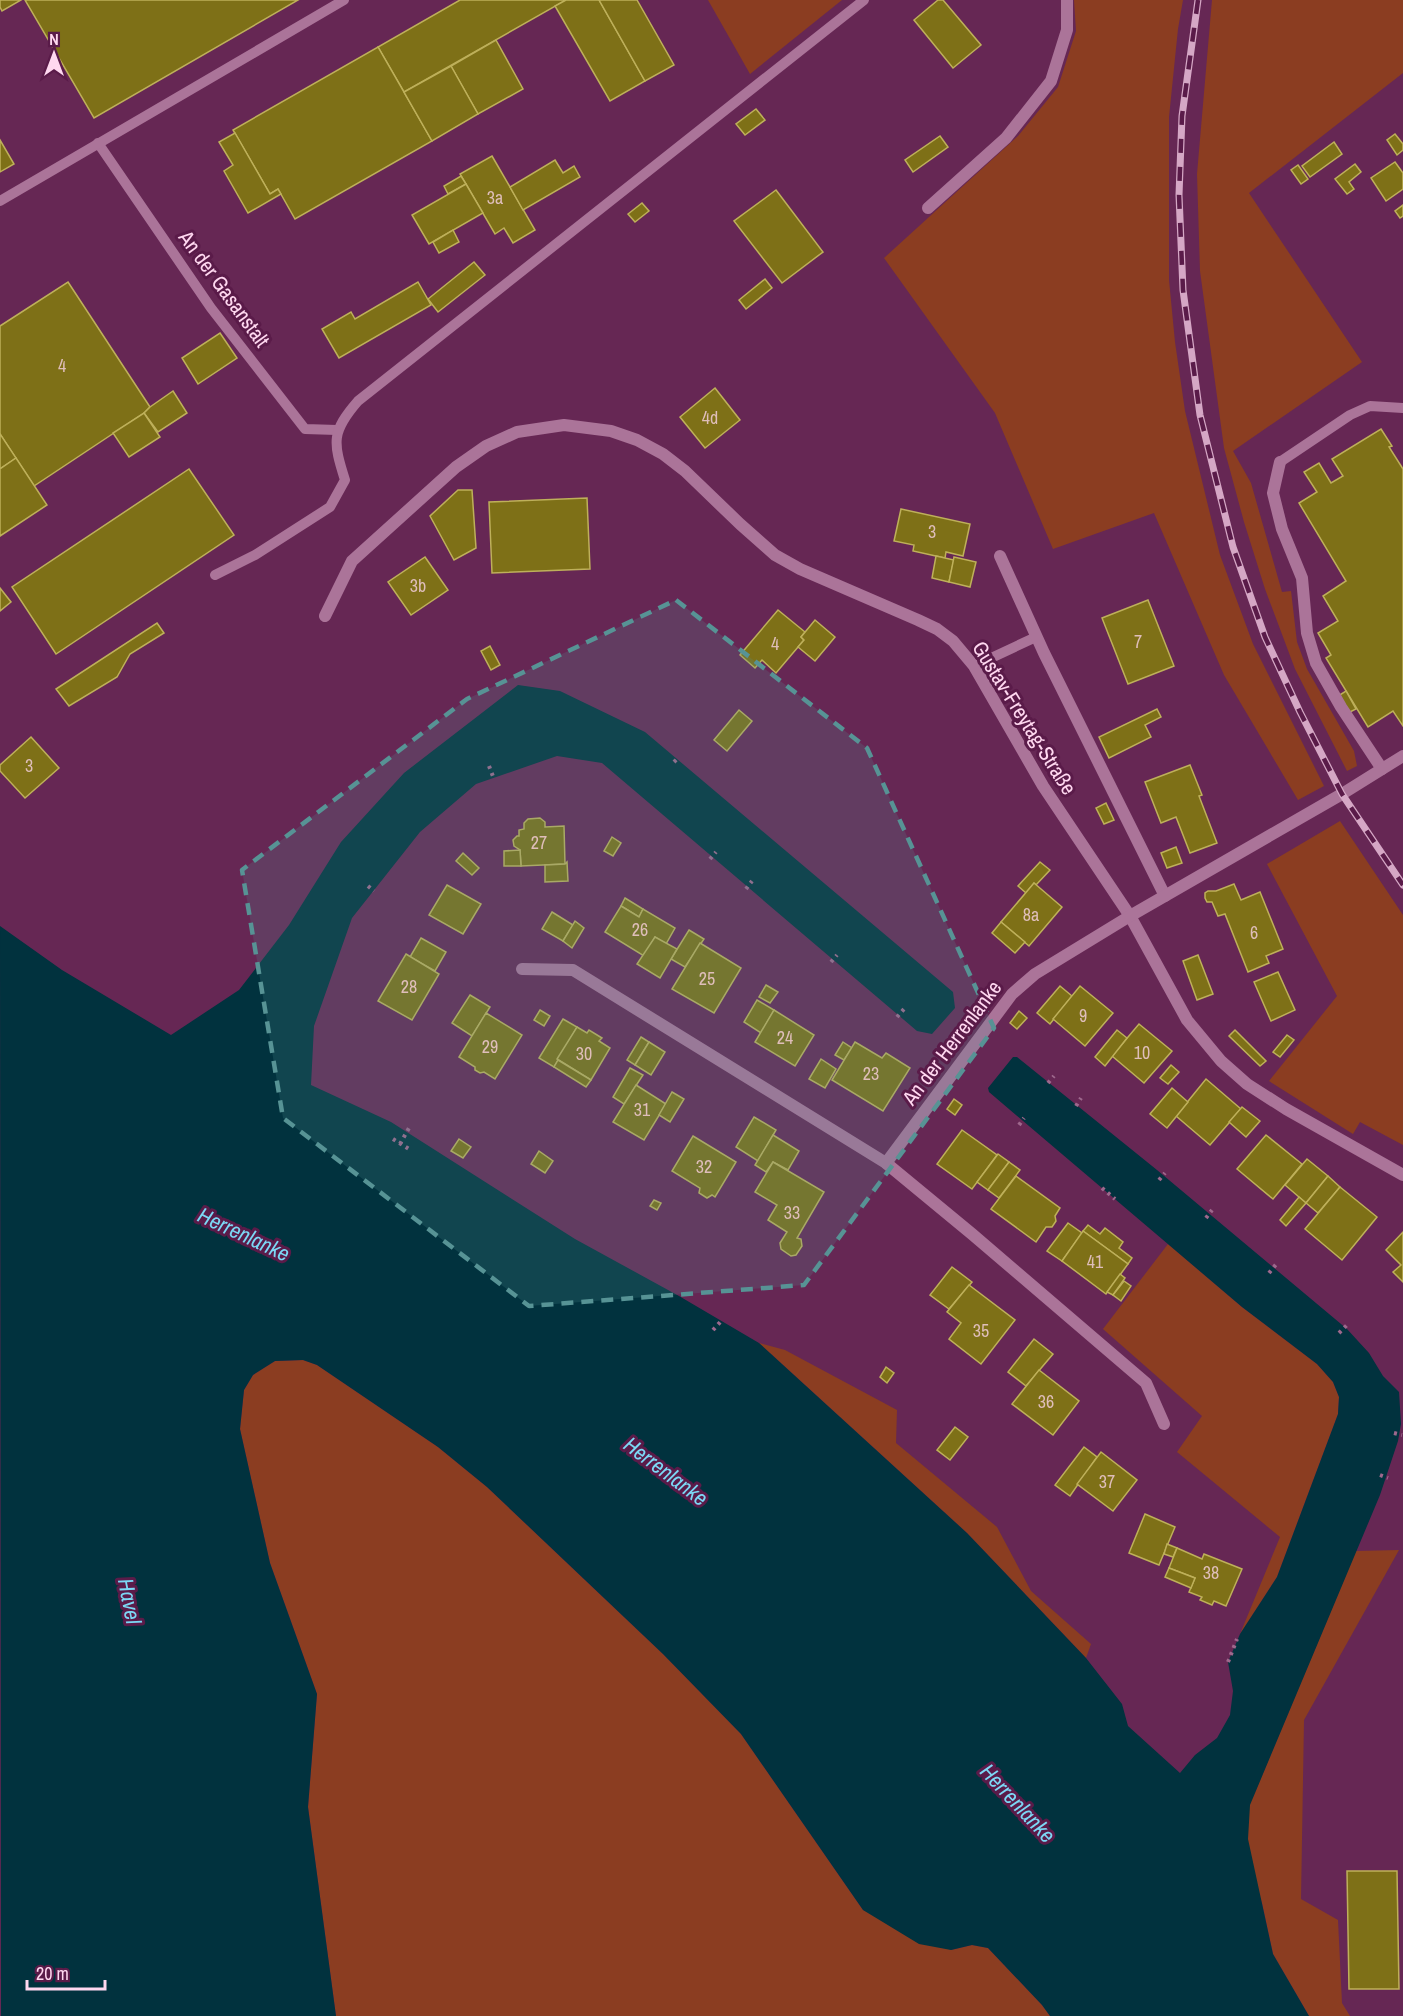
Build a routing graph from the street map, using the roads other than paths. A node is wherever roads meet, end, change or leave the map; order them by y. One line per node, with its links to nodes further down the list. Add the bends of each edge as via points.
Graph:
1 (344, 0): 4 (lane)
2 (864, 0): 8 (lane, via 358,401)
3 (1066, 0): 6 (street, via 1067,30 1051,81 1006,138)
4 (98, 143): 5 (lane); 8 (lane, An der Gasanstalt, via 211,308 305,429)
5 (0, 201)
6 (928, 208)
7 (1403, 408): 9 (lane, via 1370,406)
8 (337, 430): 11 (lane, via 337,455 345,480 330,507 255,555)
9 (1280, 462): 16 (street, via 1273,493 1282,529 1302,578 1307,633 1316,663)
10 (1000, 556): 13 (street, Gustav-Freytag-Straße)
11 (215, 575)
12 (325, 616): 14 (street, Gustav-Freytag-Straße, via 352,561 456,467 486,446 517,432 564,425 611,431 663,454 776,555 937,629)
13 (1036, 637): 14 (lane); 17 (street, Gustav-Freytag-Straße)
14 (974, 666): 18 (street, Gustav-Freytag-Straße, via 1043,786)
15 (1403, 756): 16 (street)
16 (1382, 769): 17 (street)
17 (1165, 896): 18 (street)
18 (1130, 916): 20 (street, An der Herrenlanke, via 1035,974 1012,994); 21 (street, via 1187,1020 1221,1061 1247,1084 1286,1109)
19 (522, 969): 20 (street, via 573,970)
20 (886, 1163): 22 (street, via 1146,1383)
21 (1403, 1175)
22 (1164, 1424)

